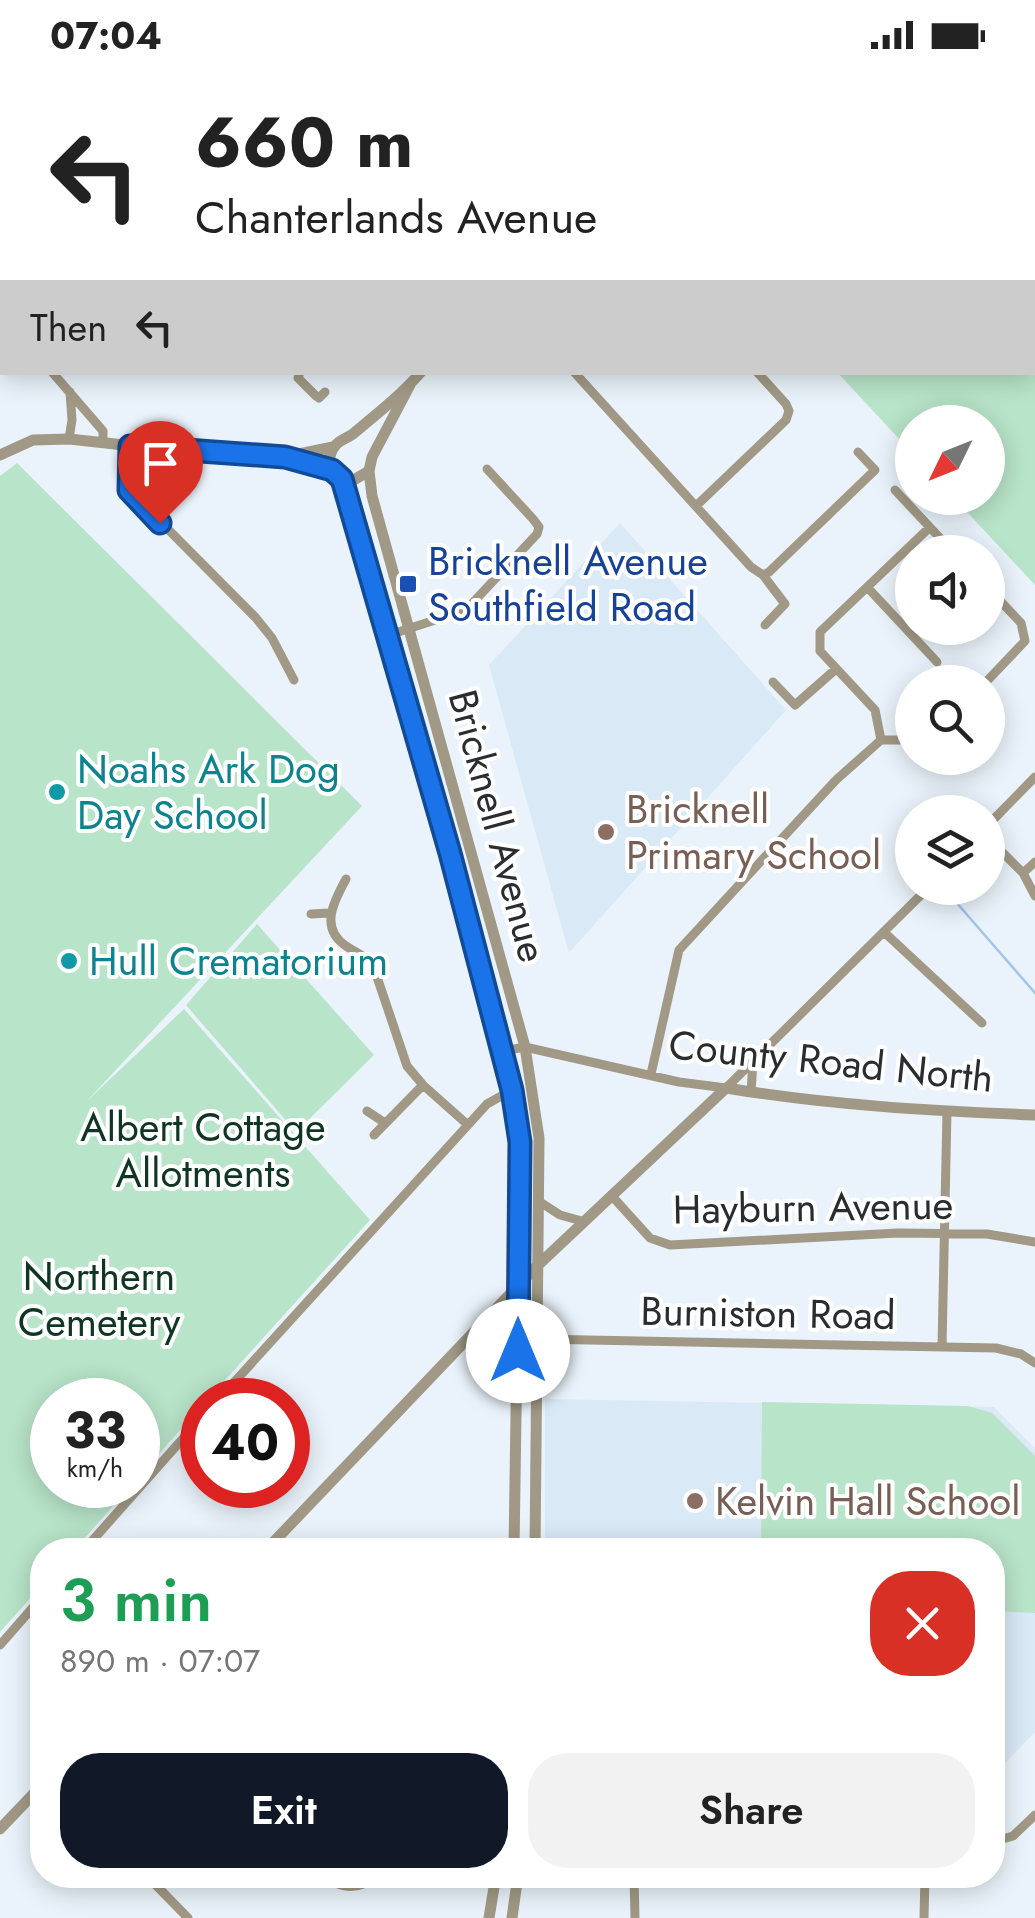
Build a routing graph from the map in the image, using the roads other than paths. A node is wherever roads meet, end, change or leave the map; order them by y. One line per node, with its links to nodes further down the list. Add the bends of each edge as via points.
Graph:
1 (55, 375): 7 (street)
2 (299, 375): 8 (street, via 319,398)
3 (418, 375): 6 (street)
4 (577, 375): 20 (street)
5 (760, 375): 20 (street, via 786,404 786,420)
6 (410, 385): 10 (street); 17 (street)
7 (70, 392): 9 (street); 11 (street, via 103,431)
8 (326, 392)
9 (70, 438): 11 (street); 15 (street, via 33,440)
10 (347, 439): 13 (street); 17 (street, via 368,448)
11 (103, 443): 12 (street)
12 (130, 446): 16 (street); 34 (street, via 129,490 256,618)
13 (334, 448): 16 (street); 19 (street, via 330,458)
14 (858, 452): 24 (street, via 875,470)
15 (0, 455)
16 (285, 457): 19 (street)
17 (370, 464): 19 (street, via 352,481); 28 (street, Bricknell Avenue, via 372,496)
18 (487, 469): 28 (street, via 534,519 537,534 466,610)
19 (337, 474): 29 (street, Bricknell Avenue)
20 (696, 506): 24 (street)
21 (917, 515): 22 (street)
22 (929, 528): 23 (street); 25 (street)
23 (936, 535)
24 (763, 574): 27 (street, via 785,604)
25 (868, 586): 31 (street); 33 (street, via 820,632 820,652)
26 (1005, 606): 30 (street)
27 (765, 625)
28 (410, 629): 29 (street); 40 (street, Bricknell Avenue)
29 (390, 635): 41 (street, Bricknell Avenue)
30 (1030, 642): 32 (street)
31 (938, 662)
32 (1005, 665)
33 (836, 668): 35 (street, via 795,705); 36 (street, via 875,710)
34 (294, 680)
35 (773, 682)
36 (881, 740): 37 (street); 59 (street, via 679,950)
37 (895, 740)
38 (1035, 776): 39 (street)
39 (1005, 807)
40 (467, 831): 41 (street); 53 (street, Bricknell Avenue)
41 (446, 836): 54 (street, Bricknell Avenue)
42 (1005, 856): 44 (street)
43 (1035, 862): 44 (street)
44 (1022, 873): 46 (street)
45 (346, 879): 48 (street)
46 (1035, 896)
47 (912, 905): 50 (street)
48 (330, 913): 49 (street); 52 (street, via 332,932)
49 (311, 914)
50 (885, 933): 55 (street); 58 (street)
51 (376, 946): 52 (street)
52 (366, 957): 60 (street, via 407,1066)
53 (513, 1004): 54 (street); 56 (street, Bricknell Avenue)
54 (491, 1010): 57 (street, Bricknell Avenue)
55 (982, 1023)
56 (526, 1047): 57 (street, County Road North); 59 (street, County Road North); 70 (street, Bricknell Avenue)
57 (503, 1051): 62 (street, Bricknell Avenue)
58 (753, 1062): 61 (street); 63 (street)
59 (651, 1074): 61 (street, County Road North)
60 (423, 1085): 67 (street); 68 (street)
61 (726, 1088): 63 (street, County Road North); 72 (street)
62 (512, 1090): 68 (street); 71 (street, Bricknell Avenue)
63 (750, 1092): 65 (street, County Road North)
64 (367, 1111): 67 (street)
65 (946, 1112): 66 (street, County Road North); 75 (street)
66 (1035, 1115)
67 (385, 1122): 69 (street)
68 (468, 1124): 84 (street)
69 (374, 1135)
70 (540, 1138): 71 (street); 73 (street, Bricknell Avenue)
71 (520, 1142): 78 (street, Bricknell Avenue)
72 (611, 1195): 74 (street); 75 (street, Hayburn Avenue, via 650,1238 670,1245)
73 (540, 1202): 74 (street); 77 (street, Bricknell Avenue)
74 (582, 1222): 77 (street)
75 (942, 1233): 76 (street, Hayburn Avenue); 81 (street)
76 (1035, 1241)
77 (536, 1267): 78 (street); 80 (street, Bricknell Avenue)
78 (518, 1286): 79 (street); 82 (street, Bricknell Avenue)
79 (476, 1331): 82 (street, via 497,1333); 87 (street)
80 (538, 1339): 81 (street, Burniston Road); 89 (street, Bricknell Avenue)
81 (942, 1347): 83 (street, Burniston Road, via 996,1348)
82 (518, 1351): 88 (street, Bricknell Avenue)
83 (1035, 1363)
84 (238, 1378)
85 (180, 1442): 86 (street)
86 (95, 1538)
87 (278, 1538)
88 (514, 1538)
89 (535, 1538)
90 (30, 1611): 91 (street)
91 (0, 1645)
92 (30, 1797): 94 (street)
93 (1035, 1815): 95 (street)
94 (0, 1829)
95 (1005, 1838)
96 (159, 1888): 101 (street)
97 (494, 1888): 102 (street)
98 (516, 1888): 103 (street)
99 (634, 1888): 104 (street)
100 (925, 1888): 105 (street)
101 (188, 1918)
102 (489, 1918)
103 (512, 1918)
104 (635, 1918)
105 (924, 1918)

